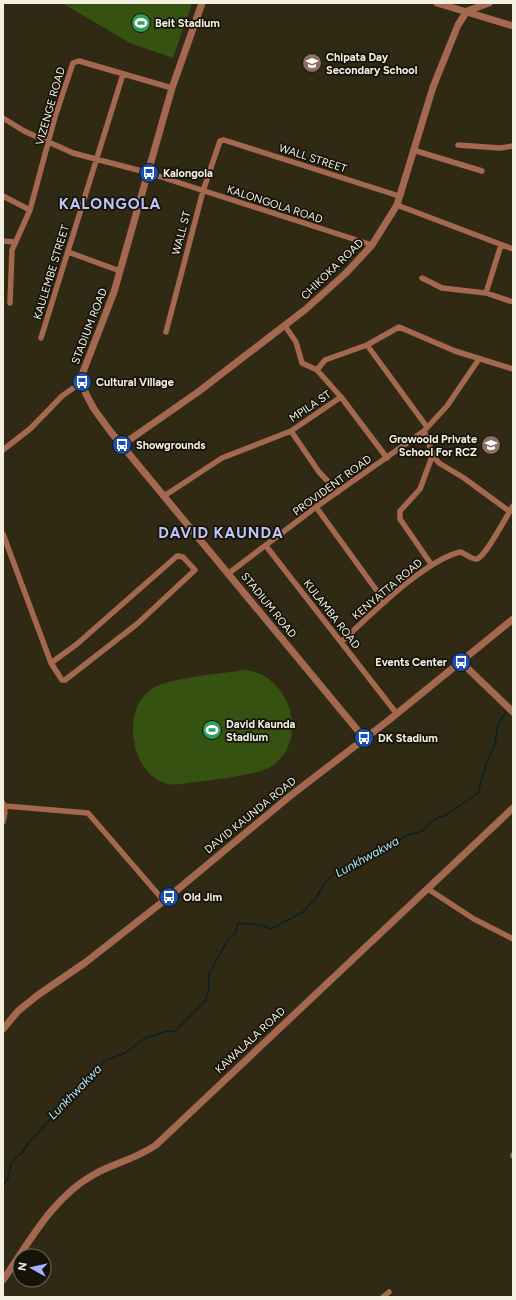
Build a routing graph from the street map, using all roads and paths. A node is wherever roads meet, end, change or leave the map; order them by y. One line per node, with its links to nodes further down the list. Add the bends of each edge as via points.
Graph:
1 (202, 3): 7 (street, STADIUM ROAD)
2 (437, 3): 4 (street)
3 (489, 3): 4 (street)
4 (468, 12): 5 (street); 13 (street, CHIKOKA ROAD, via 458,25 433,88)
5 (513, 26)
6 (122, 74): 7 (street, VIZENGE ROAD); 10 (street, VIZENGE ROAD, via 79,60 73,63); 14 (street, KAULEMBE STREET)
7 (172, 88): 16 (street, STADIUM ROAD)
8 (3, 118): 10 (street, KALONGOLA ROAD)
9 (220, 141): 17 (street, WALL ST); 19 (street, WALL STREET, via 224,140)
10 (49, 142): 14 (street, KALONGOLA ROAD, via 73,153); 21 (street, VIZENGE ROAD)
11 (458, 145): 12 (street, via 500,148)
12 (513, 146)
13 (413, 150): 15 (street); 19 (street, CHIKOKA ROAD)
14 (96, 159): 16 (street, KALONGOLA ROAD); 27 (street, KAULEMBE STREET)
15 (482, 171)
16 (149, 173): 17 (street, KALONGOLA ROAD); 28 (street, STADIUM ROAD)
17 (203, 191): 24 (street, KALONGOLA ROAD); 34 (street, WALL ST)
18 (3, 196): 21 (street)
19 (399, 196): 20 (street, CHIKOKA ROAD)
20 (397, 205): 24 (street, CHIKOKA ROAD); 25 (street)
21 (30, 210): 23 (street, VIZENGE ROAD)
22 (3, 241): 23 (street)
23 (14, 242): 32 (street, VIZENGE ROAD, via 10,258)
24 (372, 245): 33 (street, CHIKOKA ROAD, via 346,273)
25 (501, 246): 26 (street); 30 (street)
26 (513, 249)
27 (68, 252): 28 (street); 35 (street, KAULEMBE STREET)
28 (120, 271): 40 (street, STADIUM ROAD, via 106,314 87,358)
29 (422, 278): 30 (street, via 442,288)
30 (486, 293): 31 (street)
31 (513, 302)
32 (10, 303)
33 (284, 326): 39 (street, via 296,342 302,363); 44 (street, CHIKOKA ROAD, via 198,392)
34 (166, 332)
35 (40, 338)
36 (366, 345): 37 (street, via 399,327 430,342); 39 (street, via 325,360); 42 (street)
37 (480, 359): 38 (street); 42 (street, PROVIDENT ROAD, via 447,406)
38 (513, 369)
39 (317, 370): 41 (street)
40 (82, 382): 44 (street, STADIUM ROAD, via 94,409); 45 (street, via 62,396 31,428)
41 (341, 397): 43 (street, MPILA ST); 47 (street)
42 (425, 429): 46 (street); 47 (street, PROVIDENT ROAD)
43 (291, 431): 48 (street, via 320,472); 49 (street, MPILA ST, via 222,458)
44 (122, 445): 49 (street, STADIUM ROAD)
45 (3, 450)
46 (433, 454): 51 (street, via 439,463); 54 (street, via 420,489 399,515)
47 (387, 458): 48 (street, PROVIDENT ROAD)
48 (338, 492): 50 (street, PROVIDENT ROAD)
49 (164, 496): 55 (street, STADIUM ROAD)
50 (316, 507): 53 (street, PROVIDENT ROAD); 56 (street)
51 (511, 508): 54 (street, KENYATTA ROAD, via 480,557 474,558 460,552)
52 (3, 534): 60 (street)
53 (266, 546): 55 (street, PROVIDENT ROAD); 58 (street, KULAMBA ROAD)
54 (432, 564): 56 (street, KENYATTA ROAD)
55 (229, 573): 63 (street, STADIUM ROAD)
56 (385, 602): 58 (street, KENYATTA ROAD)
57 (513, 619): 59 (street, DAVID KAUNDA ROAD)
58 (341, 642): 62 (street, KULAMBA ROAD)
59 (461, 662): 61 (street); 62 (street, DAVID KAUNDA ROAD)
60 (51, 663): 60 (street, via 60,679 65,680 137,624 195,570 183,557 177,556 77,644)
61 (513, 712)
62 (397, 714): 63 (street, DAVID KAUNDA ROAD)
63 (364, 738): 68 (street, DAVID KAUNDA ROAD)
64 (4, 804): 66 (street); 68 (street, via 88,812)
65 (513, 808): 67 (street, KAWALALA ROAD)
66 (3, 822)
67 (428, 889): 69 (street, via 474,919); 71 (street, KAWALALA ROAD, via 156,1145 143,1154 94,1174 73,1188 55,1206)
68 (164, 901): 70 (street, DAVID KAUNDA ROAD, via 86,962 38,995 18,1011)
69 (513, 939)
70 (3, 1029)
71 (3, 1280)
72 (390, 1292): 73 (street)
73 (383, 1297)

